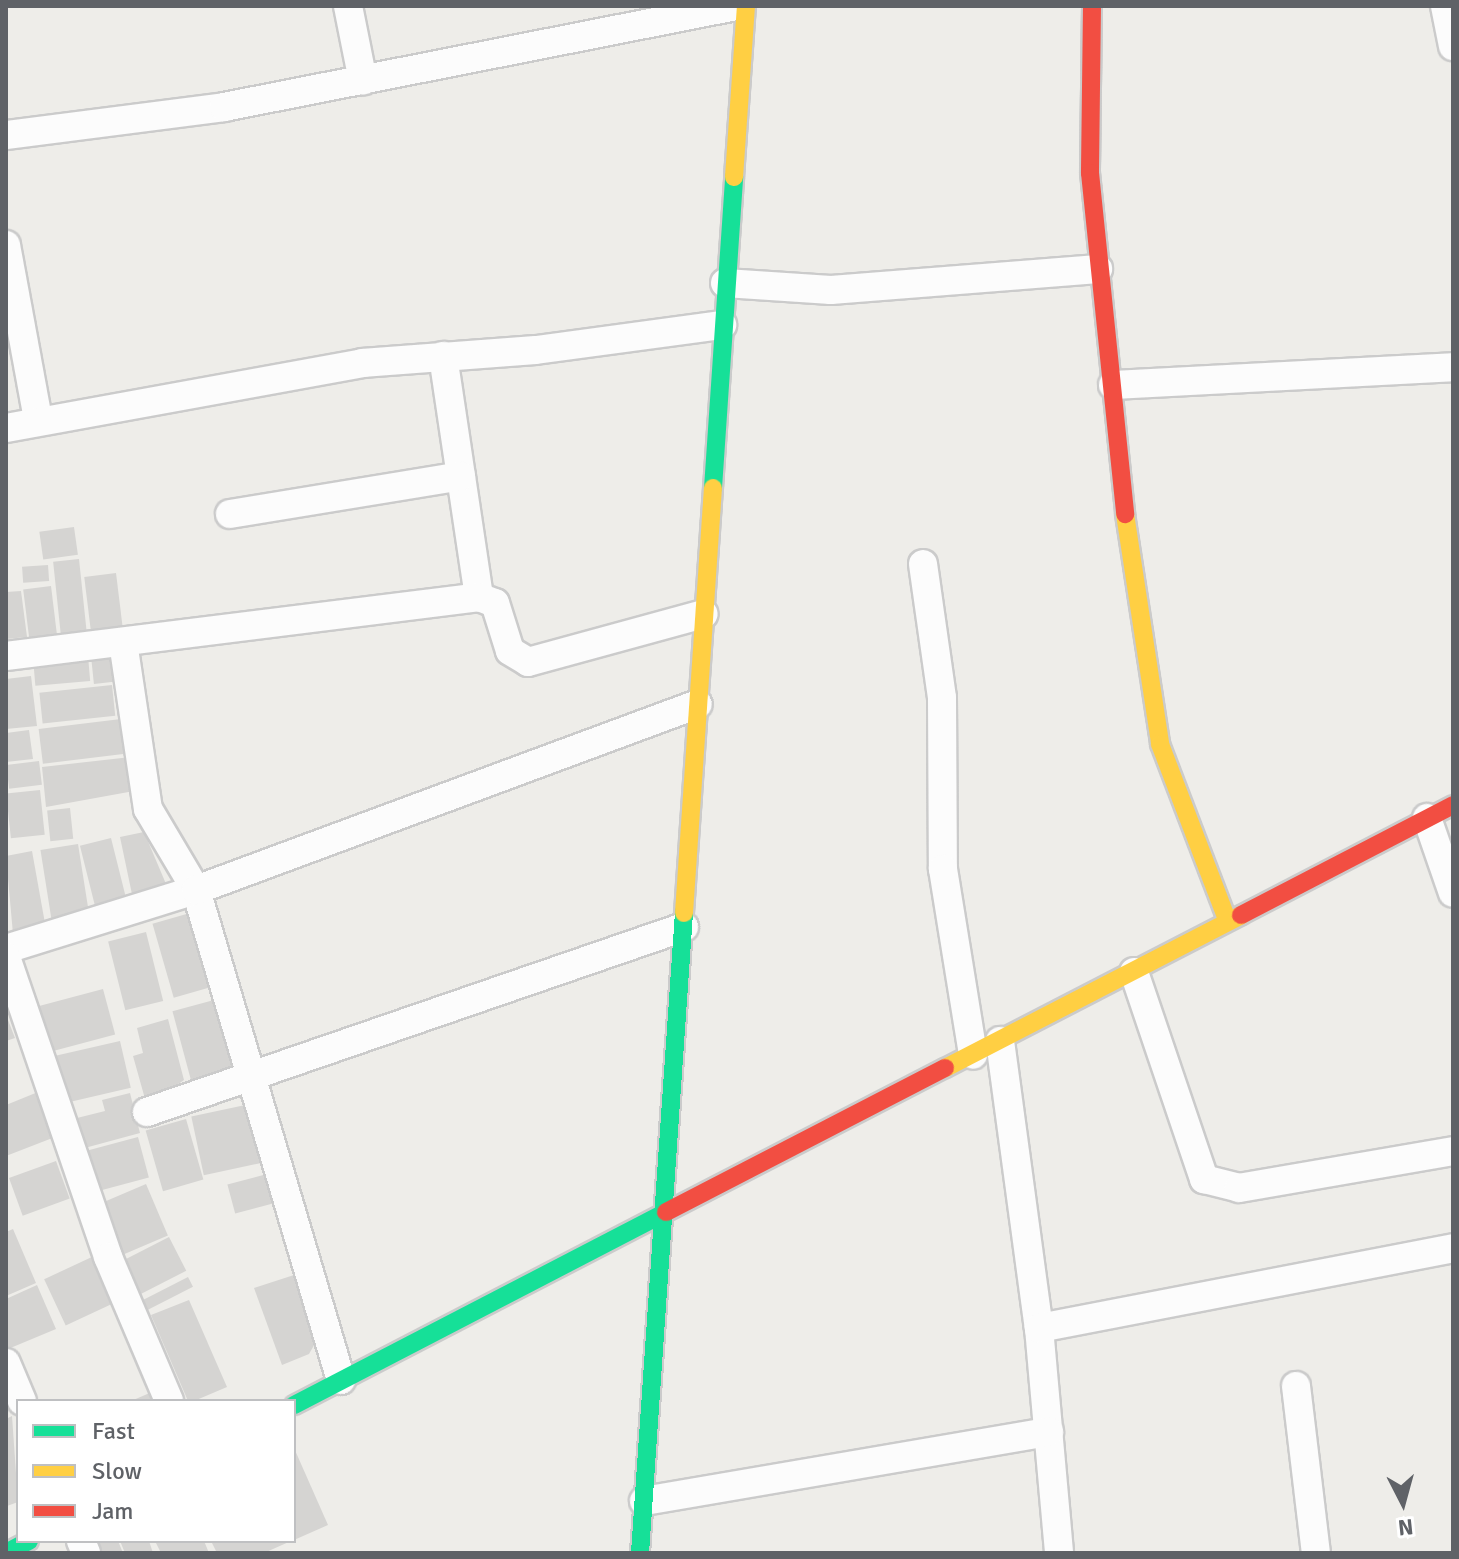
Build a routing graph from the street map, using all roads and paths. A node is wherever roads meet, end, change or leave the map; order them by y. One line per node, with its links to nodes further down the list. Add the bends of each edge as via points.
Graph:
1 (348, 6): 7 (street)
2 (736, 6): 7 (street)
3 (746, 6): 11 (street)
4 (1092, 6): 10 (street)
5 (1445, 6): 6 (street)
6 (1453, 46)
7 (363, 81): 8 (street, via 130,123)
8 (6, 135)
9 (6, 245): 16 (street)
10 (1098, 269): 11 (street, via 831,290); 15 (street)
11 (725, 283): 12 (street)
12 (722, 325): 13 (street); 22 (street)
13 (443, 356): 16 (street); 18 (street)
14 (1453, 367): 15 (street)
15 (1113, 385): 30 (street, via 1160,744)
16 (38, 420): 17 (street)
17 (6, 428)
18 (461, 476): 19 (street); 21 (street)
19 (230, 514)
20 (923, 564): 36 (street, via 942,698 943,869)
21 (479, 597): 22 (street, via 495,603 510,651 528,662); 23 (street)
22 (704, 614): 25 (street)
23 (123, 642): 24 (street); 28 (street, via 148,809)
24 (6, 656)
25 (698, 704): 28 (street); 31 (street)
26 (1453, 805): 27 (street)
27 (1427, 818): 29 (street); 30 (street)
28 (196, 890): 32 (street); 37 (street)
29 (1453, 893)
30 (1227, 919): 34 (street)
31 (684, 927): 37 (street); 40 (street)
32 (6, 949)
33 (6, 957): 47 (street, via 108,1257)
34 (1134, 972): 35 (street); 39 (street, via 1204,1179 1239,1188)
35 (1000, 1041): 36 (street); 42 (street)
36 (973, 1055): 40 (street)
37 (252, 1076): 38 (street); 44 (street)
38 (147, 1112)
39 (1453, 1151)
40 (665, 1213): 44 (street); 50 (street)
41 (1453, 1248): 42 (street)
42 (1039, 1328): 49 (street)
43 (6, 1363): 46 (street)
44 (341, 1380): 48 (street)
45 (1296, 1386): 55 (street)
46 (21, 1399)
47 (168, 1399)
48 (296, 1404)
49 (1049, 1432): 50 (street); 54 (street)
50 (644, 1501): 53 (street)
51 (25, 1543): 52 (street)
52 (6, 1553)
53 (640, 1553)
54 (1059, 1553)
55 (1316, 1553)

